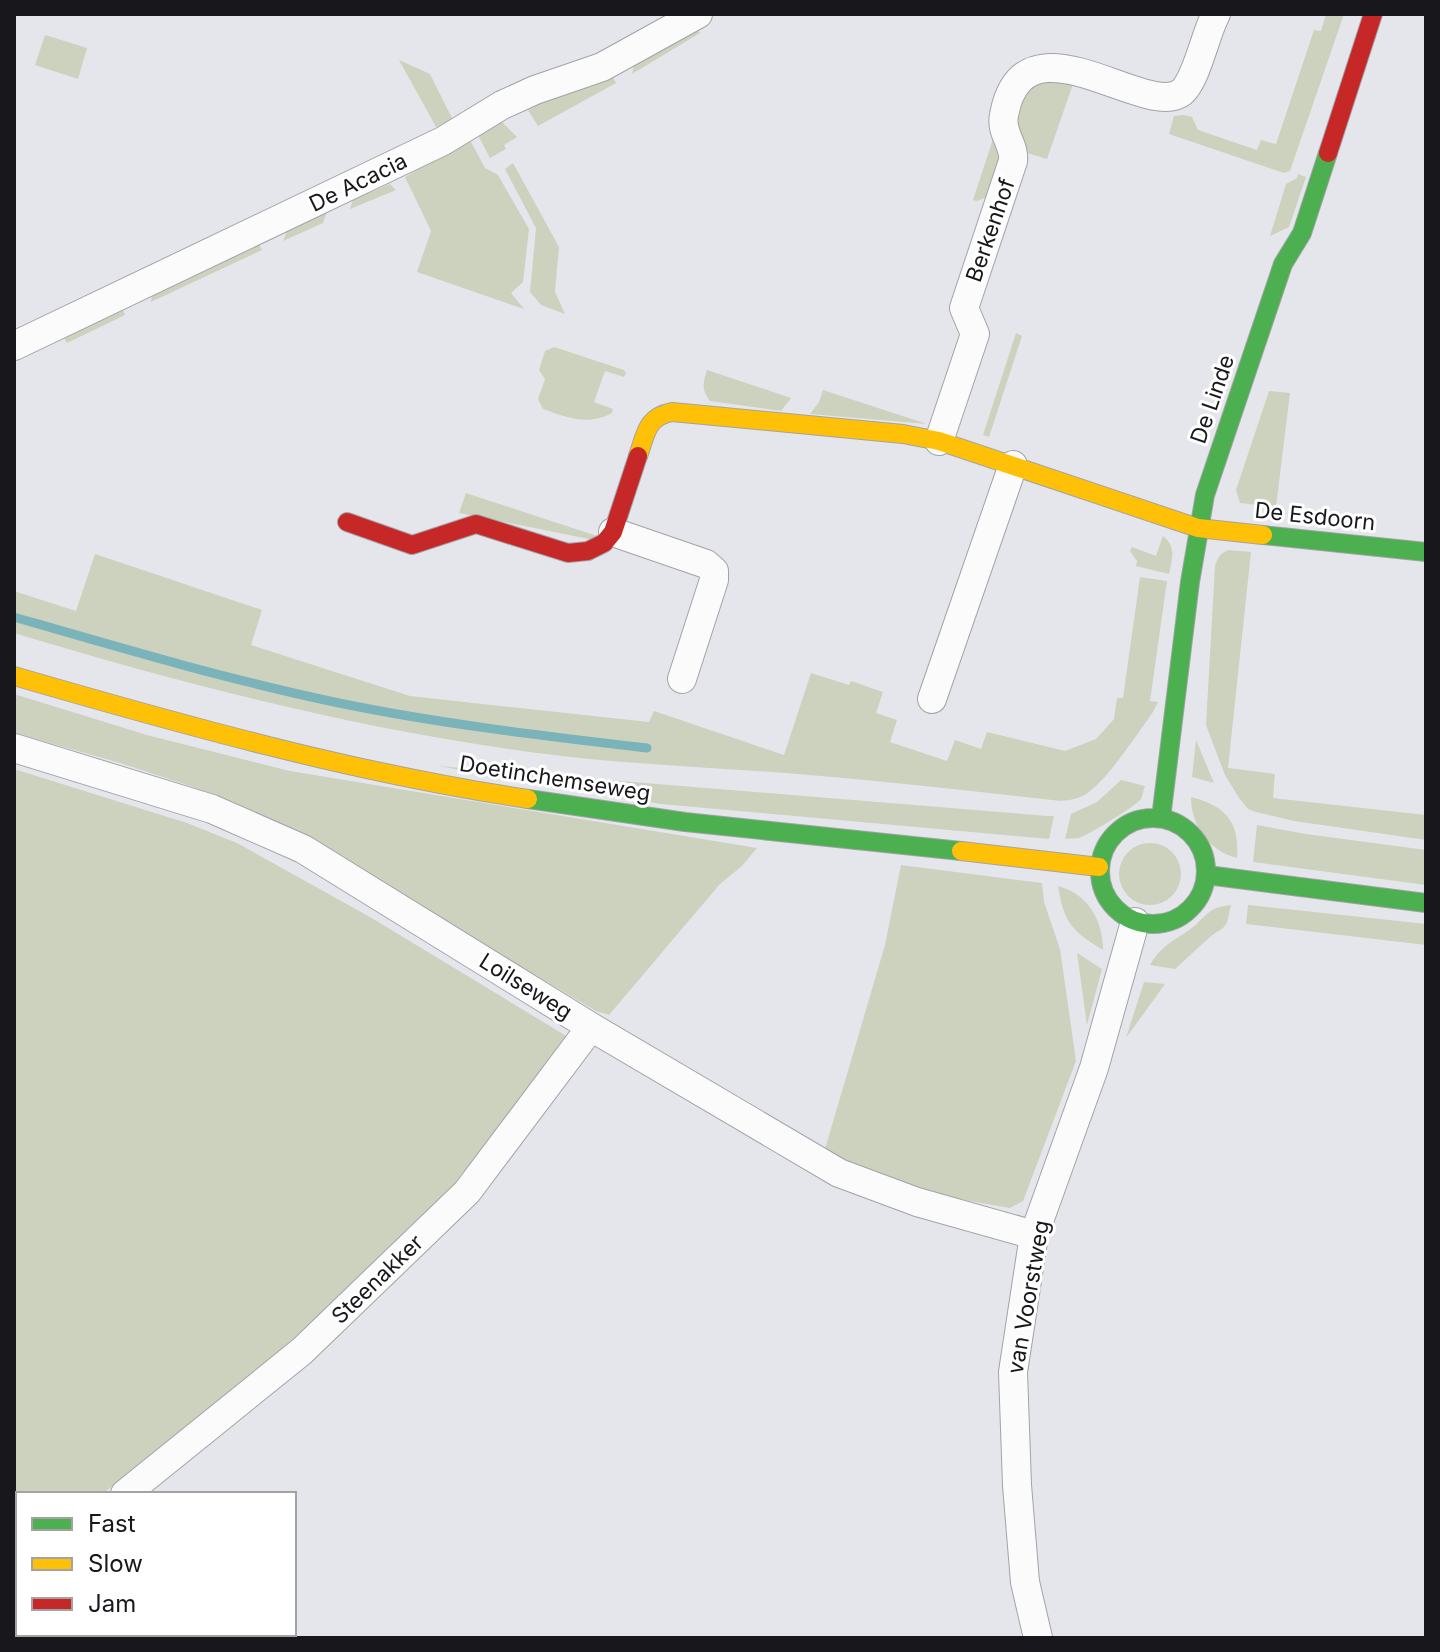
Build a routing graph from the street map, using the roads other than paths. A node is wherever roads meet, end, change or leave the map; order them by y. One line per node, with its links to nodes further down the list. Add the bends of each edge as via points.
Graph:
1 (698, 14): 4 (street, De Acacia, via 602,67 502,105 443,141)
2 (1216, 14): 5 (street, Berkenhof, via 1190,82 1177,95 1158,97 1067,69 1035,71 1012,91 1003,126 1013,161 964,308 975,334)
3 (1373, 14): 8 (street, De Linde, via 1302,233 1283,264 1211,473)
4 (14, 346)
5 (939, 441): 6 (street); 9 (street, via 660,414 648,427)
6 (1013, 465): 8 (street); 13 (street)
7 (347, 522): 9 (street, via 412,545 476,524 581,554 607,542)
8 (1198, 528): 10 (street, De Esdoorn); 15 (street, De Linde)
9 (613, 532): 12 (street, via 714,571)
10 (1426, 552)
11 (14, 676): 16 (street, Doetinchemseweg, via 324,760 483,792 685,822)
12 (682, 679)
13 (932, 699)
14 (14, 748): 20 (street, Loilseweg, via 212,809 303,849)
15 (1161, 818): 16 (street, via 1139,819 1120,829 1106,846); 17 (street, via 1186,828 1203,849)
16 (1099, 867): 19 (street, via 1103,890 1115,909)
17 (1207, 875): 18 (street); 19 (street, via 1200,898 1183,916 1160,925)
18 (1426, 903)
19 (1135, 922): 21 (street, van Voorstweg, via 1094,1068)
20 (591, 1027): 21 (street, Loilseweg, via 839,1173 917,1202); 22 (street, Steenakker, via 467,1192 302,1351)
21 (1034, 1235): 23 (street, van Voorstweg, via 1013,1372 1025,1582)
22 (127, 1492)
23 (1038, 1638)

